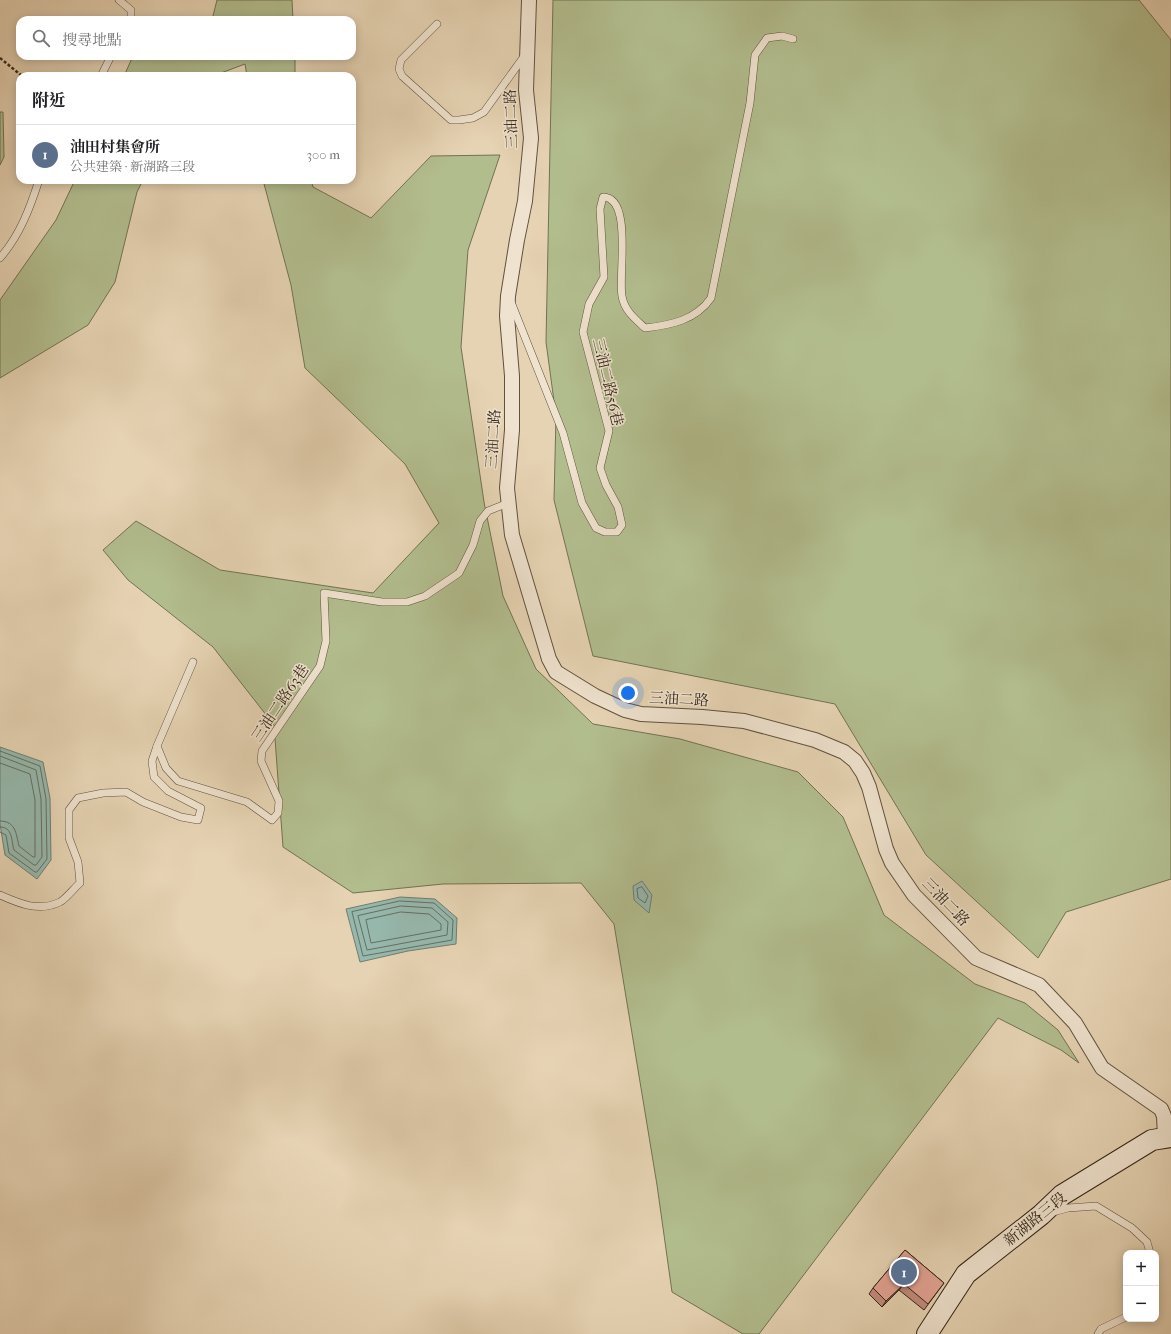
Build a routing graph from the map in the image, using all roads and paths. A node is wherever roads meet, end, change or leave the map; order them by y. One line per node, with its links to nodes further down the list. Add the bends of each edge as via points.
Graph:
1 (119, 0): 3 (lane, via 131,10)
2 (529, 0): 6 (street, 三油二路)
3 (131, 16)
4 (437, 24): 6 (lane, via 401,60 399,69 402,76 451,120 473,118 484,112)
5 (793, 39): 13 (lane, 三油二路56巷, via 782,36 767,38 755,55 750,103 711,298 703,310 670,325 645,328 631,316 622,297 621,219 617,204 603,197 600,209 604,277 589,304 583,332 609,431 600,468 618,507 622,525 617,532 605,532 596,528 582,503 563,433)
6 (527, 54): 13 (street, 三油二路, via 526,90 531,138 525,201)
7 (0, 58): 9 (path)
8 (109, 60): 10 (lane)
9 (17, 72)
10 (102, 72)
11 (38, 184): 12 (lane, via 30,208 13,242)
12 (0, 258)
13 (508, 296): 14 (street, 三油二路, via 512,430)
14 (508, 503): 16 (lane, 三油二路63巷, via 488,511 480,521 473,545 459,573 425,596 407,602 382,602 324,594 326,642 320,666 262,751 261,761 279,801 278,813 272,820 247,802 178,781 166,768); 18 (street, 三油二路, via 512,535 549,659 556,672 625,710 654,716 702,717 744,722 815,740 844,752 855,761 863,773 886,850 914,895 976,958 1039,985 1075,1023 1102,1068 1161,1109)
15 (193, 662): 16 (lane)
16 (157, 746): 17 (lane, via 152,761 154,777 168,791 201,808 198,820 181,817 143,802 126,792 78,798 69,810 69,838 78,862 80,883 61,902 42,907 22,905)
17 (0, 895)
18 (1168, 1137): 19 (street, 新湖路三段, via 1152,1140 1139,1147 1062,1195)
19 (1041, 1215): 20 (lane, via 1068,1208 1096,1206 1132,1228 1147,1242); 22 (street, 新湖路三段, via 966,1274)
20 (1149, 1250)
21 (1123, 1318): 23 (lane, via 1101,1329)
22 (927, 1334)
23 (1098, 1334)

